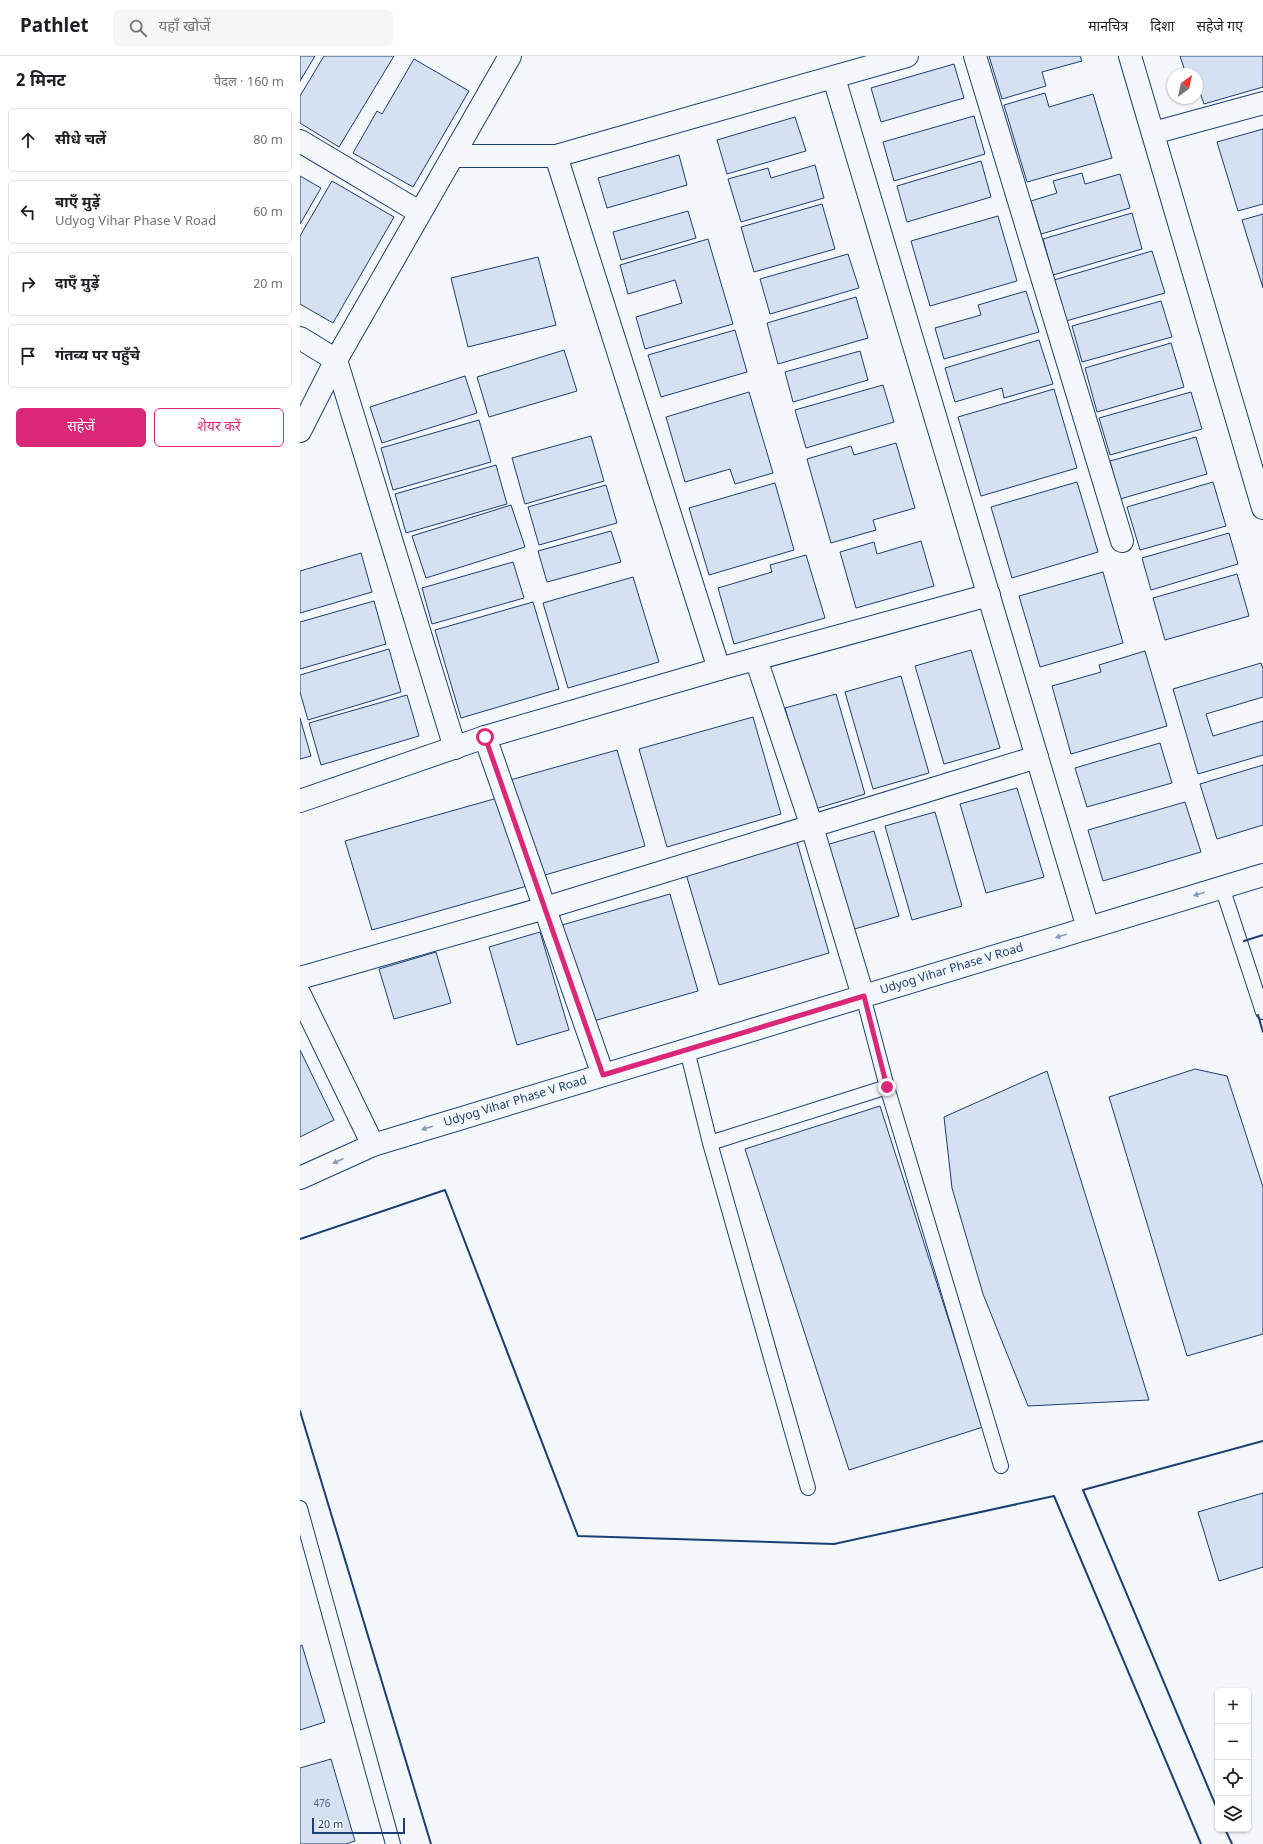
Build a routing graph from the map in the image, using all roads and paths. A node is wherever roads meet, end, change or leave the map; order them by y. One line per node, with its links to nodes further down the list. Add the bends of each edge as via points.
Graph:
1 (907, 56): 5 (street)
2 (975, 56): 16 (street)
3 (1130, 56): 7 (street)
4 (502, 59): 9 (street)
5 (834, 78): 10 (street); 17 (street)
6 (1263, 103): 7 (street)
7 (1153, 134): 15 (street)
8 (300, 140): 11 (street)
9 (454, 156): 10 (street); 11 (street)
10 (556, 156): 19 (street)
11 (419, 212): 13 (street)
12 (300, 338): 13 (street)
13 (336, 360): 14 (street); 21 (street)
14 (300, 431)
15 (1263, 508)
16 (1122, 541)
17 (989, 595): 18 (street); 22 (street)
18 (756, 659): 19 (street); 24 (street)
19 (719, 669): 20 (street)
20 (485, 737): 21 (street); 27 (street)
21 (455, 748): 23 (street)
22 (1037, 757): 24 (street); 28 (street)
23 (300, 800)
24 (812, 827): 27 (street); 31 (street)
25 (1263, 875): 26 (street, Udyog Vihar Phase V Road)
26 (1222, 887): 28 (street, Udyog Vihar Phase V Road, one-way to 28); 32 (lane)
27 (545, 908): 29 (street); 34 (street)
28 (1088, 928): 31 (street, Udyog Vihar Phase V Road, one-way to 31)
29 (300, 978)
30 (300, 995): 37 (street)
31 (864, 996): 33 (street, Udyog Vihar Phase V Road); 35 (lane)
32 (1263, 1012)
33 (687, 1050): 34 (street, Udyog Vihar Phase V Road); 36 (lane)
34 (603, 1075): 37 (street, Udyog Vihar Phase V Road, one-way to 37)
35 (887, 1087): 36 (lane); 39 (lane)
36 (710, 1143): 40 (lane)
37 (373, 1144): 38 (street, Udyog Vihar Phase V Road, one-way to 38)
38 (300, 1178)
39 (1001, 1466)
40 (808, 1488)
41 (300, 1508): 42 (lane)
42 (393, 1844)

